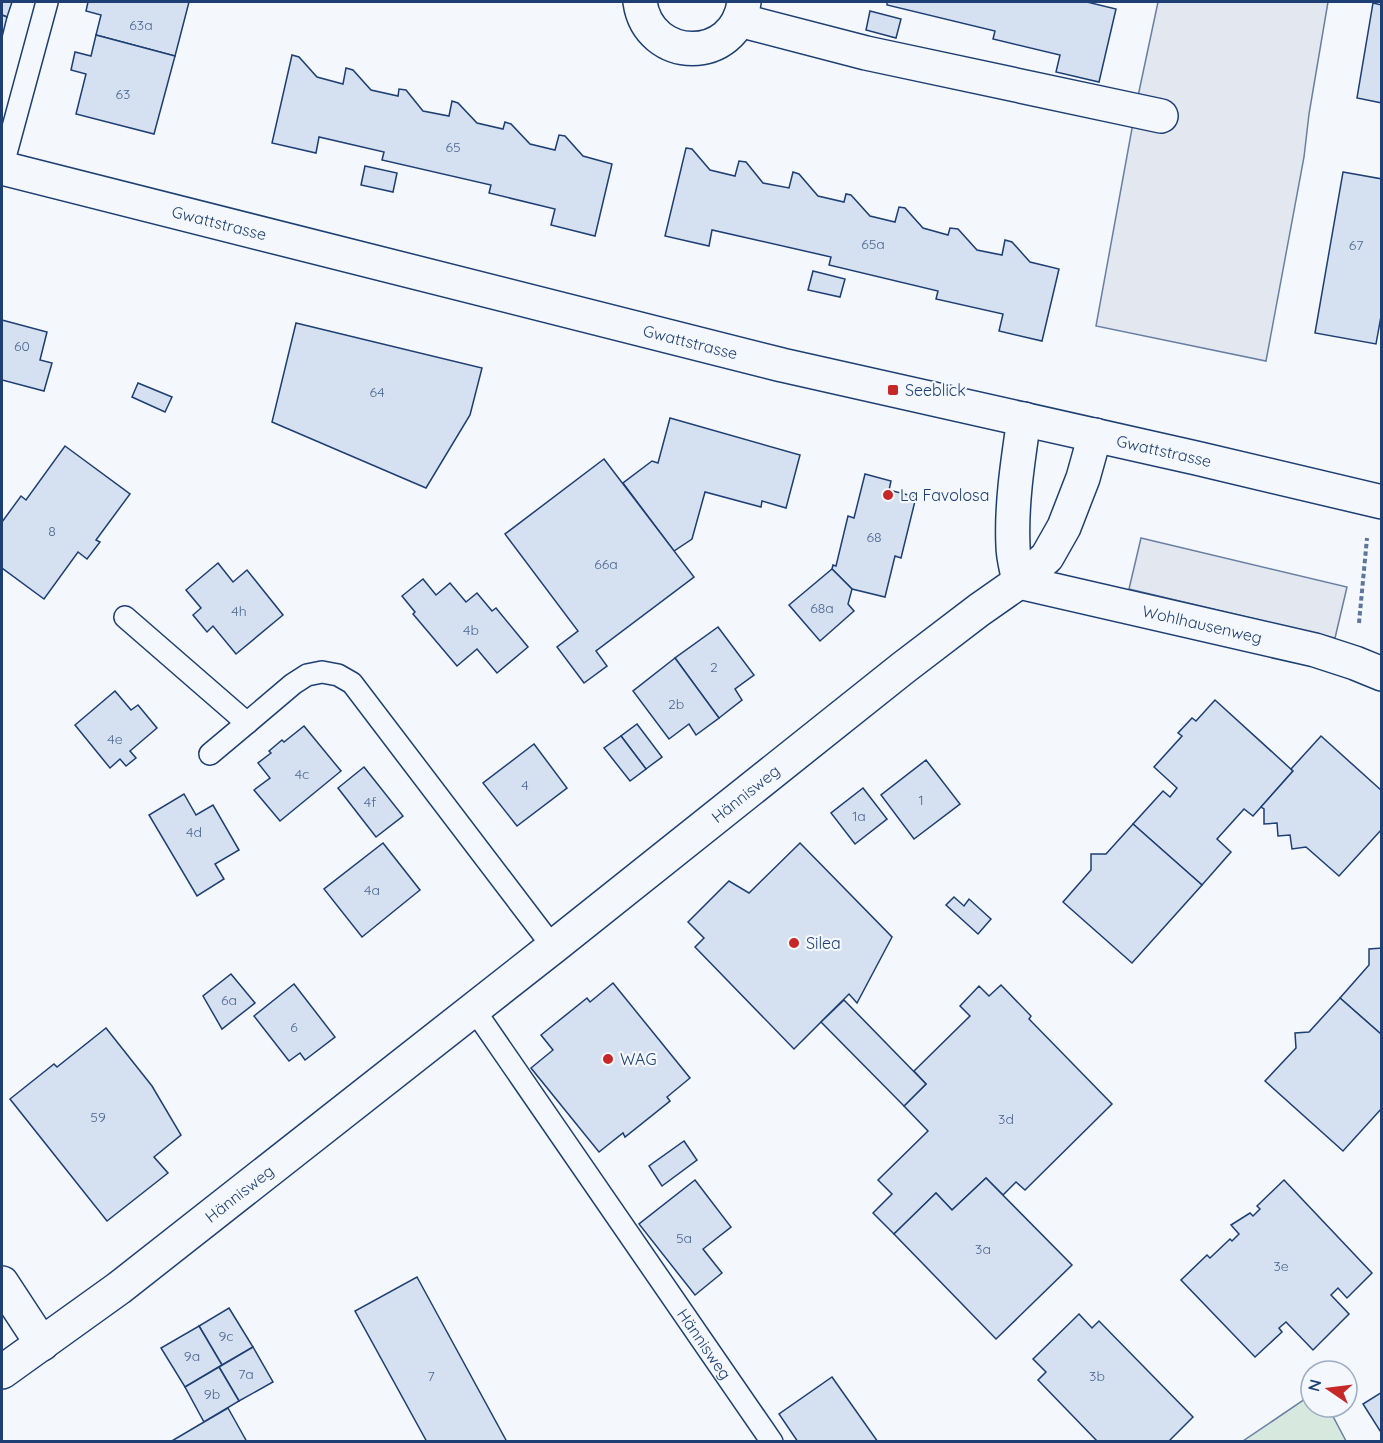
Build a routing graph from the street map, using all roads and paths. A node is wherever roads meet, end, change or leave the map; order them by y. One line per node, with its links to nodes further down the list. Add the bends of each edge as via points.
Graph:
1 (47, 2): 5 (lane)
2 (640, 2): 3 (street, via 650,29 663,41 680,48 715,44 729,34)
3 (742, 10): 4 (street, via 866,53)
4 (1161, 116)
5 (2, 168): 6 (street, Gwattstrasse, via 782,364)
6 (1024, 419): 7 (street, Gwattstrasse); 9 (street, via 1013,517)
7 (1095, 435): 8 (street, Gwattstrasse); 9 (street, Hännisweg, via 1064,527 1047,557)
8 (1376, 501): 11 (path)
9 (1019, 582): 11 (street, Wohlhausenweg, via 1315,650); 14 (street, Hännisweg, via 903,668)
10 (125, 618): 12 (lane)
11 (1368, 668)
12 (247, 723): 13 (lane); 14 (lane, via 307,675 322,672 352,683)
13 (210, 754)
14 (553, 946): 15 (street, Hännisweg)
15 (473, 1008): 17 (street, Hännisweg); 19 (lane, Hännisweg)
16 (2, 1283): 17 (street)
17 (42, 1344): 18 (street, Hännisweg)
18 (2, 1372)
19 (772, 1442)

